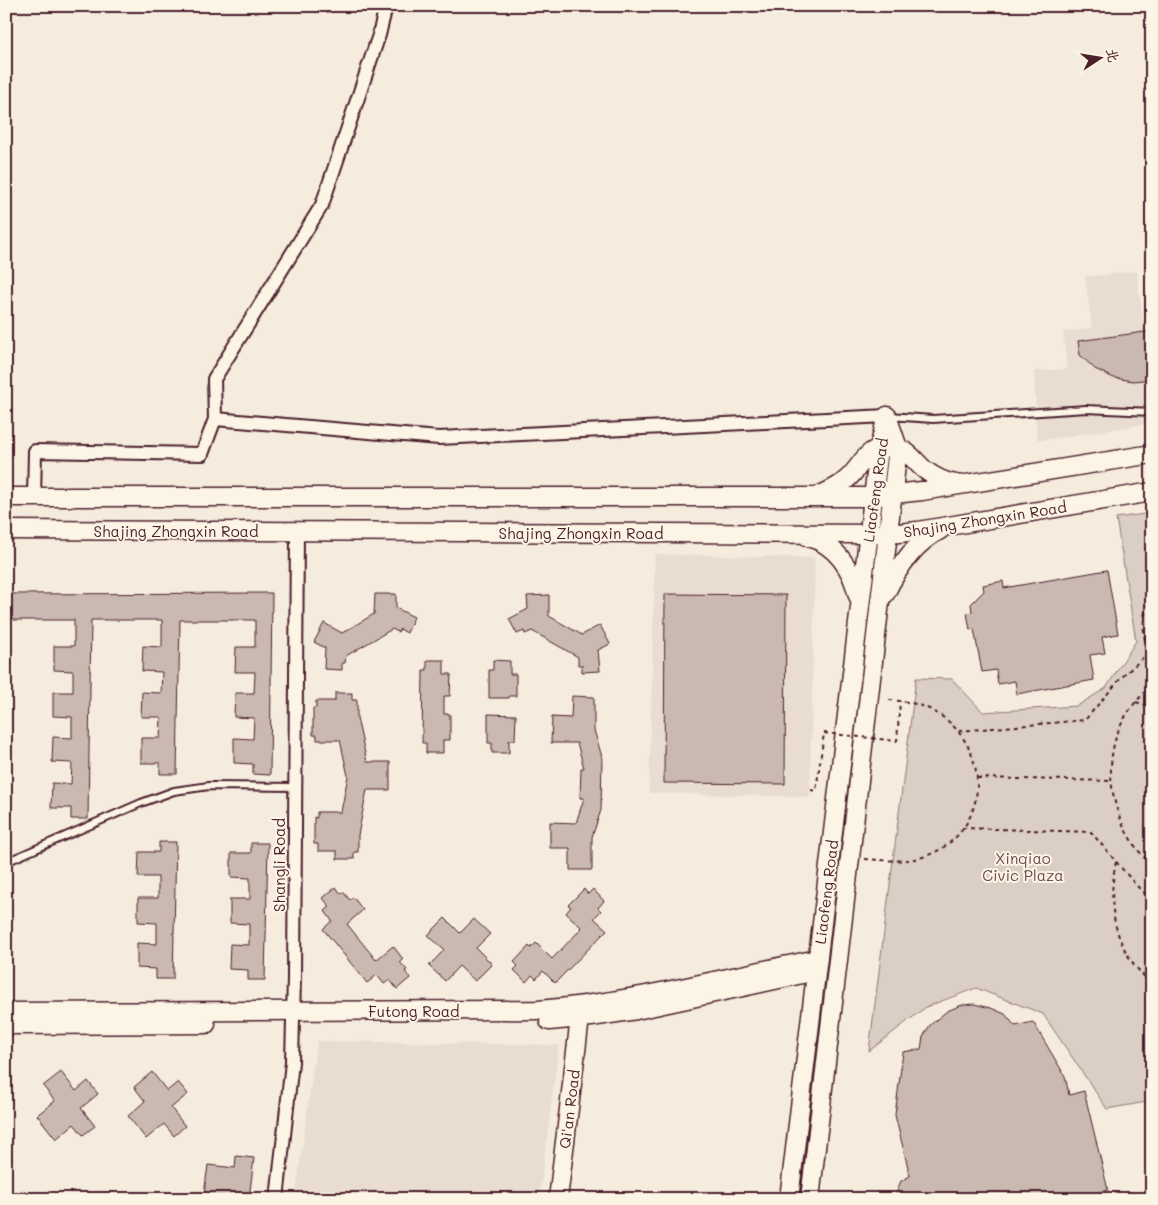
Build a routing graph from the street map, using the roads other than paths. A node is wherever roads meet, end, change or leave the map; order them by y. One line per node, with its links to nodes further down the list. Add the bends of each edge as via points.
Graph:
1 (386, 6): 4 (street, via 322,205 214,379)
2 (1152, 412): 3 (lane, via 1086,409 933,419)
3 (887, 416): 4 (street, via 439,438); 5 (street, Liaofeng Road); 6 (street, Liaofeng Road)
4 (215, 419): 13 (street, via 202,454 34,451)
5 (879, 448): 6 (street); 11 (street, Liaofeng Road); 14 (street, via 870,452 846,480)
6 (898, 448): 8 (street, via 910,454 931,474 947,482); 10 (street, Liaofeng Road)
7 (1152, 454): 8 (street)
8 (964, 484): 10 (street)
9 (1152, 492): 15 (street, Shajing Zhongxin Road)
10 (893, 495): 11 (street); 19 (street, Liaofeng Road)
11 (873, 496): 14 (street); 18 (street, Liaofeng Road)
12 (6, 497): 13 (street)
13 (34, 497): 14 (street)
14 (813, 497)
15 (948, 526): 19 (street, Shajing Zhongxin Road); 21 (street, via 931,534 907,557 885,593)
16 (6, 530): 17 (street, Shajing Zhongxin Road)
17 (297, 532): 20 (street, Shajing Zhongxin Road); 23 (street, Shangli Road)
18 (868, 534): 19 (street, Shajing Zhongxin Road); 20 (street, Shajing Zhongxin Road); 22 (street, Liaofeng Road)
19 (888, 534): 21 (street, Liaofeng Road)
20 (801, 535): 22 (street, via 822,542 846,565 855,584)
21 (880, 609): 33 (street, Liaofeng Road)
22 (860, 610): 25 (street, Liaofeng Road)
23 (296, 787): 24 (lane, via 209,786 174,791); 27 (street, Shangli Road)
24 (6, 862)
25 (817, 965): 27 (street, Futong Road, via 563,1008); 28 (street, Futong Road, via 658,1006); 32 (street, Liaofeng Road)
26 (6, 1012): 27 (street, Futong Road)
27 (293, 1017): 28 (street, Futong Road, via 539,1021); 29 (street, Futong Road); 30 (street, Shangli Road, via 292,1062)
28 (580, 1018): 31 (street, Qi'an Road)
29 (6, 1025)
30 (277, 1199)
31 (558, 1199)
32 (789, 1199)
33 (810, 1199)

